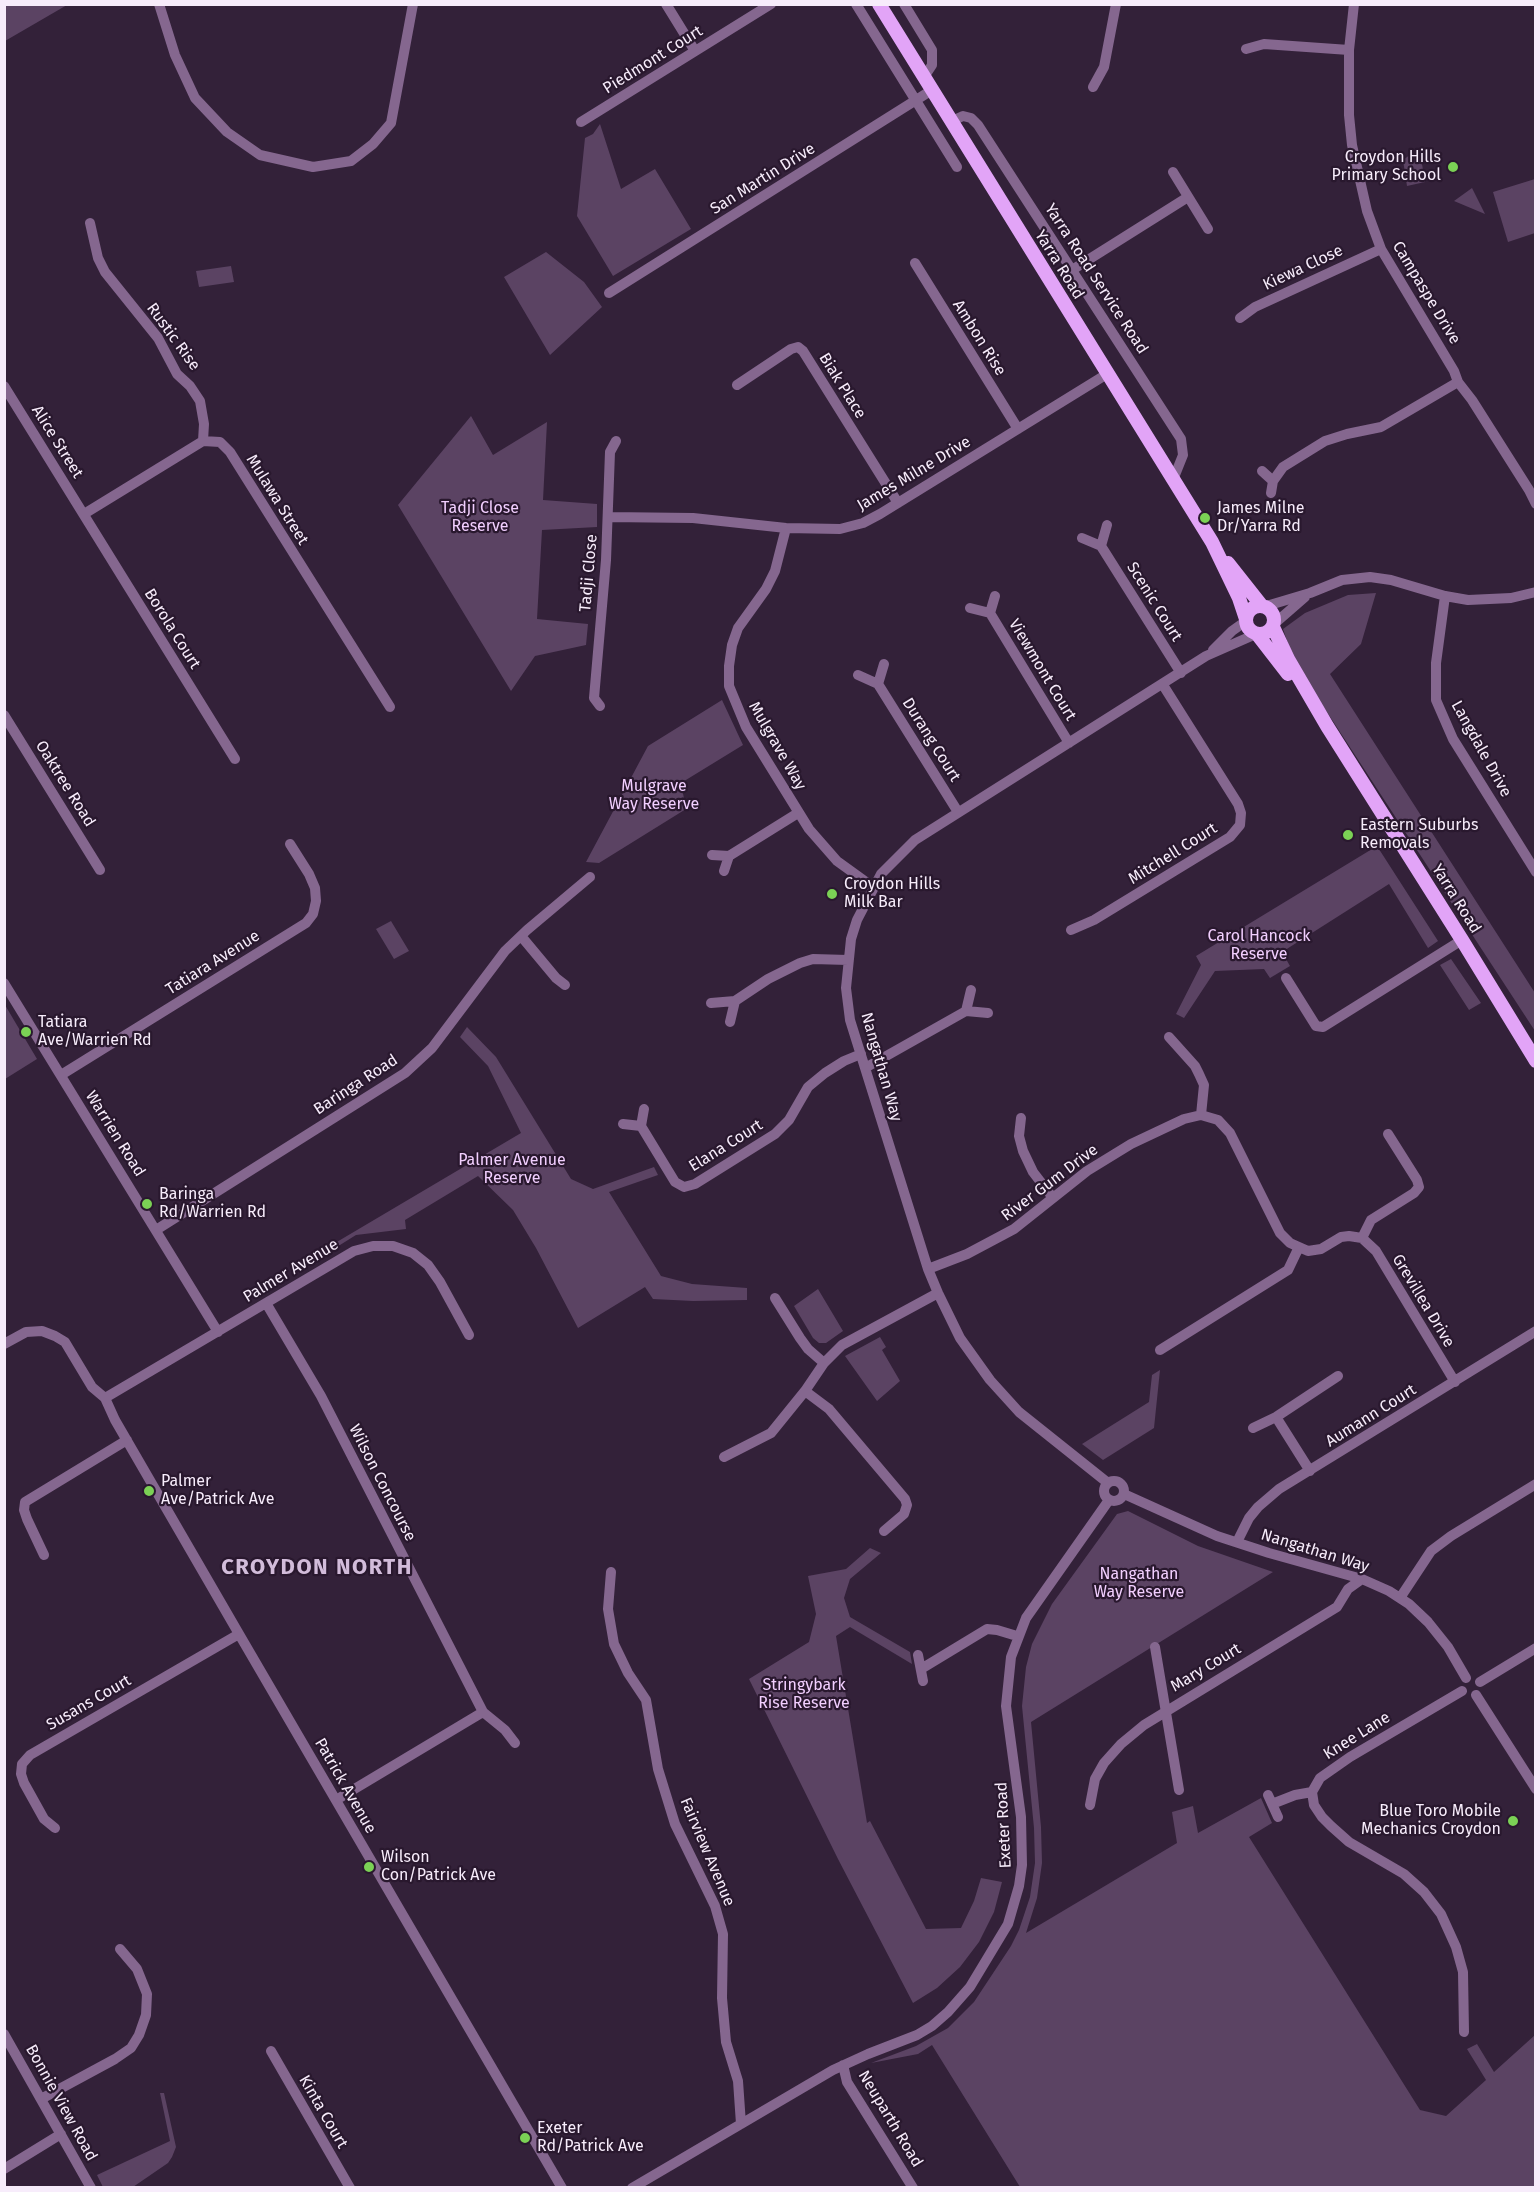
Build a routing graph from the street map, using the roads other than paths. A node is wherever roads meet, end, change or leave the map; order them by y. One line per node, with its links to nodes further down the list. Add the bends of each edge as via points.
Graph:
1 (159, 4): 2 (street, via 175,56 195,98 226,132 260,155 313,166 351,160 373,144 391,123)
2 (413, 4)
3 (666, 4): 12 (street)
4 (771, 4): 12 (street, Piedmont Court)
5 (856, 4): 16 (street)
6 (879, 4): 13 (main road, Yarra Road)
7 (904, 4): 13 (street, via 932,50 932,65)
8 (1116, 4): 14 (street, via 1104,67)
9 (1354, 4): 11 (street, Campaspe Drive)
10 (1246, 49): 11 (street, via 1264,44)
11 (1349, 50): 24 (street, Campaspe Drive, via 1352,145 1367,210)
12 (695, 51): 18 (street, Piedmont Court)
13 (924, 77): 15 (main road, Yarra Road)
14 (1093, 87)
15 (932, 90): 16 (street, San Martin Drive); 17 (main road, Yarra Road)
16 (916, 100): 19 (street); 27 (street, San Martin Drive)
17 (952, 121): 26 (street, Yarra Road Service Road, via 963,116 978,124); 29 (main road, Yarra Road)
18 (581, 122)
19 (957, 167)
20 (1173, 172): 21 (street)
21 (1188, 197): 23 (street); 26 (street)
22 (90, 223): 34 (street, Rustic Rise, via 105,272 158,338 177,374 200,401)
23 (1208, 229)
24 (1381, 249): 28 (street, Kiewa Close, via 1255,307); 30 (street, Campaspe Drive)
25 (915, 263): 33 (street, Ambon Rise)
26 (1072, 270): 37 (street, Yarra Road Service Road, via 1181,439 1183,455)
27 (609, 293)
28 (1240, 318)
29 (1107, 374): 33 (street, James Milne Drive); 37 (main road, Yarra Road)
30 (1458, 382): 38 (street, via 1381,427 1325,441 1283,467); 39 (street, Campaspe Drive)
31 (737, 385): 41 (street, Biak Place, via 798,347)
32 (4, 386): 43 (street, Alice Street)
33 (1018, 429): 41 (street, James Milne Drive)
34 (202, 441): 43 (street); 67 (street, Mulawa Street, via 220,442 230,453)
35 (616, 441): 44 (street, Tadji Close, via 610,452)
36 (1262, 471): 38 (street)
37 (1173, 480): 48 (main road, Yarra Road)
38 (1273, 481): 40 (street)
39 (1533, 488): 42 (street, Campaspe Drive)
40 (1271, 494)
41 (898, 503): 46 (street, James Milne Drive, via 862,523 840,529)
42 (1536, 504)
43 (84, 514): 71 (street, Borola Court)
44 (608, 517): 46 (street, James Milne Drive, via 718,519); 66 (street, Tadji Close, via 594,698)
45 (1107, 525): 49 (street)
46 (786, 528): 73 (street, Mulgrave Way, via 766,590 738,628 732,645 729,686 746,727)
47 (1082, 538): 49 (street)
48 (1212, 542): 54 (main road, Yarra Road); 57 (main road, Yarra Road)
49 (1101, 546): 62 (street, Scenic Court)
50 (1536, 592): 53 (street, via 1490,600)
51 (1310, 593): 53 (street, via 1342,580 1370,577); 54 (street); 58 (street)
52 (995, 596): 56 (street, Viewmont Court)
53 (1445, 596): 79 (street, Langdale Drive, via 1436,663 1436,700 1454,739)
54 (1263, 607): 57 (main road, via 1250,611); 58 (main road, via 1271,611)
55 (970, 608): 56 (street, Viewmont Court)
56 (990, 613): 70 (street, Viewmont Court)
57 (1246, 620): 59 (main road); 60 (street, Nangathan Way)
58 (1273, 625): 59 (main road, via 1264,634); 69 (main road, Yarra Road)
59 (1256, 634): 60 (street, Nangathan Way); 69 (main road, Yarra Road)
60 (1206, 656): 62 (street, Nangathan Way)
61 (884, 664): 64 (street)
62 (1181, 673): 65 (street, Nangathan Way)
63 (858, 675): 64 (street)
64 (878, 684): 72 (street, Durang Court)
65 (1163, 684): 70 (street, Nangathan Way); 82 (street, Mitchell Court, via 1238,804 1240,825 1230,837 1124,903)
66 (600, 706)
67 (390, 707)
68 (4, 715): 77 (street, Oaktree Road)
69 (1327, 726): 84 (main road, Yarra Road)
70 (1069, 743): 72 (street, Nangathan Way)
71 (235, 759)
72 (958, 812): 81 (street, Nangathan Way, via 915,840)
73 (798, 813): 76 (street); 81 (street, Mulgrave Way, via 828,852)
74 (290, 844): 99 (street, Tatiara Avenue, via 315,888 313,914 306,923)
75 (712, 855): 76 (street)
76 (729, 856): 78 (street)
77 (100, 870)
78 (724, 871)
79 (1536, 872)
80 (590, 877): 83 (street, Baringa Road)
81 (873, 887): 85 (street, Nangathan Way, via 857,920)
82 (1071, 930)
83 (521, 936): 88 (street); 107 (street, Baringa Road, via 489,971 432,1048 405,1073)
84 (1462, 940): 86 (street, via 1323,1027 1316,1026); 97 (main road, Yarra Road)
85 (848, 960): 90 (street, via 813,959 800,963); 96 (street, Nangathan Way, via 850,1020)
86 (1286, 978)
87 (4, 983): 99 (street, Warrien Road)
88 (565, 985)
89 (971, 990): 92 (street)
90 (735, 1001): 91 (street); 94 (street)
91 (711, 1002)
92 (966, 1011): 93 (street); 98 (street)
93 (988, 1013)
94 (730, 1022)
95 (1168, 1037): 101 (street, via 1195,1066 1204,1085)
96 (861, 1054): 98 (street, Nangathan Way); 104 (street, Elana Court, via 844,1061 808,1087 789,1120 775,1134 695,1184 684,1187 675,1182)
97 (1536, 1061)
98 (865, 1068): 110 (street, Nangathan Way)
99 (61, 1075): 107 (street, Warrien Road)
100 (644, 1109): 104 (street)
101 (1201, 1115): 106 (street, River Gum Drive, via 1131,1144); 109 (street, via 1218,1120 1230,1133 1280,1233)
102 (1022, 1118): 106 (street, via 1019,1137 1023,1151)
103 (623, 1124): 104 (street)
104 (641, 1126)
105 (1388, 1134): 108 (street, via 1419,1187 1371,1220)
106 (1053, 1198): 110 (street, River Gum Drive, via 993,1242)
107 (156, 1230): 115 (street, Warrien Road)
108 (1362, 1238): 109 (street, via 1341,1237 1315,1250); 121 (street, Grevillea Drive, via 1376,1251)
109 (1299, 1248): 118 (street, via 1288,1270)
110 (928, 1269): 111 (street, Nangathan Way)
111 (938, 1293): 119 (street, via 842,1345); 129 (street, Nangathan Way, via 960,1338 990,1380 1019,1412)
112 (775, 1298): 119 (street, via 808,1349)
113 (267, 1303): 115 (street, Palmer Avenue); 116 (street, Palmer Avenue, via 354,1251 393,1246 428,1265); 151 (street, Wilson Concourse, via 321,1396)
114 (1536, 1331): 121 (street, Aumann Court)
115 (218, 1332): 123 (street, Palmer Avenue)
116 (469, 1335)
117 (4, 1344): 123 (street, Patrick Avenue, via 26,1332 42,1331 55,1336 65,1342 92,1387)
118 (1160, 1350)
119 (824, 1363): 122 (street)
120 (1338, 1376): 124 (street)
121 (1455, 1382): 128 (street, Aumann Court)
122 (805, 1392): 127 (street, via 771,1433); 133 (street, via 829,1409 902,1493 907,1504 904,1514)
123 (105, 1398): 126 (street, Patrick Avenue)
124 (1276, 1417): 125 (street); 128 (street)
125 (1253, 1428)
126 (127, 1440): 135 (street, via 25,1502 27,1519); 139 (street, Patrick Avenue)
127 (724, 1457)
128 (1310, 1471): 134 (street, Aumann Court, via 1258,1507)
129 (1108, 1483): 131 (street, via 1120,1483); 132 (street, via 1104,1491)
130 (1536, 1484): 138 (street, via 1431,1551)
131 (1124, 1494): 132 (street, via 1118,1500); 134 (street, Nangathan Way)
132 (1109, 1500): 140 (street, Exeter Road, via 1042,1592)
133 (884, 1531)
134 (1237, 1542): 137 (street, Nangathan Way)
135 (44, 1555)
136 (611, 1572): 166 (street, Fairview Avenue, via 608,1609 614,1644 646,1700 658,1769 675,1824 715,1906 723,1934 726,2042 738,2081)
137 (1362, 1580): 138 (street, Nangathan Way); 150 (street, Mary Court, via 1348,1589 1337,1606)
138 (1400, 1598): 145 (street, Nangathan Way, via 1428,1622)
139 (239, 1634): 156 (street, Patrick Avenue); 159 (street, Susans Court, via 30,1755 22,1764 24,1783 44,1819)
140 (1017, 1636): 144 (street, via 987,1629); 164 (street, Exeter Road, via 1008,1671 1006,1706 1023,1853 1008,1924 970,1987 932,2026)
141 (1155, 1647): 150 (street)
142 (1536, 1648): 147 (street)
143 (918, 1655): 144 (street)
144 (921, 1669): 146 (street)
145 (1466, 1677): 147 (street); 148 (street)
146 (923, 1681)
147 (1480, 1682): 149 (street)
148 (1462, 1691): 149 (street); 155 (street, Knee Lane, via 1350,1757 1320,1778)
149 (1476, 1695): 153 (street)
150 (1166, 1710): 154 (street); 157 (street, Mary Court, via 1121,1744 1104,1763 1095,1779)
151 (483, 1712): 152 (street, Wilson Concourse); 156 (street)
152 (515, 1743)
153 (1536, 1789)
154 (1179, 1790)
155 (1312, 1792): 158 (street, via 1270,1799); 161 (street, via 1314,1805 1331,1826 1349,1842 1404,1874 1441,1914 1463,1972)
156 (336, 1800): 171 (street, Patrick Avenue)
157 (1090, 1805)
158 (1278, 1817)
159 (55, 1828)
160 (120, 1949): 165 (street, via 137,1969 147,1994 146,2015 139,2035 131,2048 116,2059)
161 (1464, 2032)
162 (4, 2034): 165 (street, Bonnie View Road)
163 (271, 2051): 170 (street, Kinta Court)
164 (843, 2065): 166 (street, Exeter Road); 173 (street, Neuparth Road, via 847,2082)
165 (41, 2099): 167 (street, Bonnie View Road)
166 (741, 2124): 172 (street, Exeter Road)
167 (62, 2134): 168 (street); 169 (street, Bonnie View Road)
168 (4, 2169)
169 (91, 2187)
170 (350, 2187)
171 (562, 2187)
172 (635, 2187)
173 (913, 2187)

